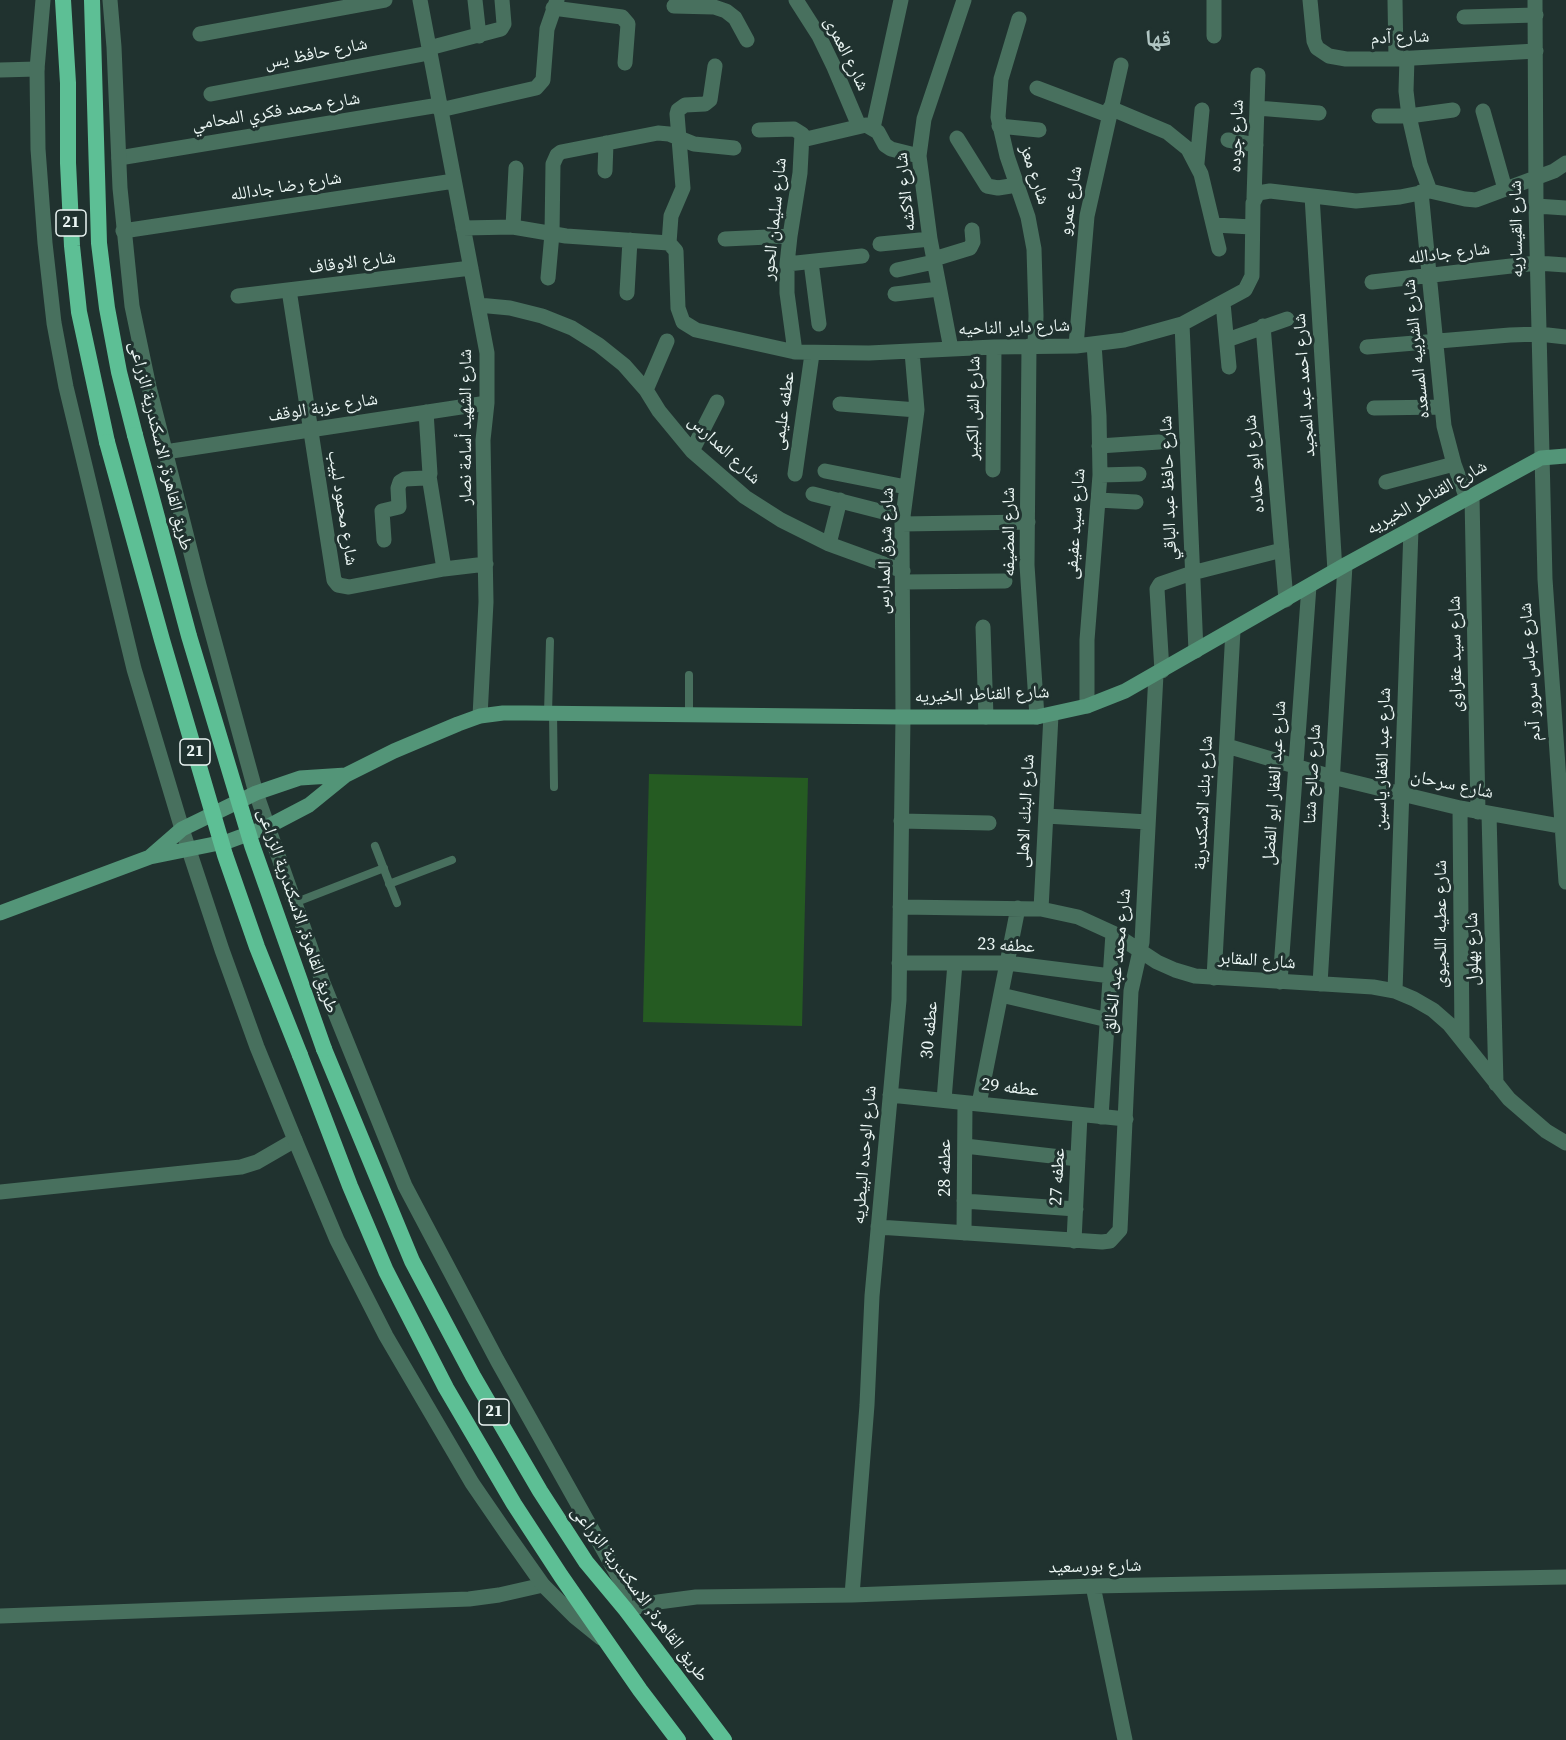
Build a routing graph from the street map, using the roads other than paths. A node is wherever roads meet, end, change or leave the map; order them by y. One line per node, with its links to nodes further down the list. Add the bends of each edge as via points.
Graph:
1 (44, 0): 31 (street)
2 (63, 0): 243 (highway, 21, bridge, via 72,246 79,312 107,442 225,855 257,947 386,1271 446,1388 514,1504)
3 (92, 0): 241 (highway, طريق القاهرة, الاسكندرية الزراعى / 21, bridge, via 99,243 117,361 189,636 252,845 324,1049 412,1261 540,1491 586,1562)
4 (110, 0): 57 (street)
5 (385, 0): 21 (street)
6 (420, 0): 25 (street, شارع الشهيد أسامة نصار)
7 (475, 0): 22 (street)
8 (502, 0): 22 (street, شارع حافظ يس, via 503,27)
9 (796, 0): 46 (street, شارع العمرى)
10 (901, 0): 46 (street)
11 (964, 0): 56 (street, شارع الاكشه, via 924,119)
12 (1214, 0): 23 (street)
13 (1310, 0): 27 (street, شارع آدم, via 1314,41 1322,53 1346,59)
14 (1395, 0): 27 (street, شارع الشربيه المسعده)
15 (716, 3): 17 (street); 24 (street, via 735,18)
16 (555, 4): 28 (street, via 626,20); 36 (street, شارع محمد فكري المحامي, via 548,29 543,80 536,88)
17 (674, 6)
18 (1535, 7): 19 (street); 26 (street, شارع القيساريه)
19 (1464, 17)
20 (1019, 19): 45 (street, شارع معز, via 1001,79)
21 (200, 34)
22 (479, 36): 25 (street, شارع حافظ يس)
23 (1214, 36)
24 (747, 40)
25 (429, 51): 35 (street, شارع حافظ يس); 36 (street, شارع الشهيد أسامة نصار)
26 (1536, 51): 27 (street, شارع آدم); 62 (street, شارع القيساريه)
27 (1402, 58): 44 (street, شارع الشربيه المسعده)
28 (625, 63)
29 (1121, 65): 41 (street, شارع عمرو)
30 (715, 66): 49 (street, via 710,100 678,110)
31 (38, 69): 32 (street); 193 (street, via 38,148 45,243 66,387 134,669)
32 (0, 70)
33 (1258, 75): 37 (street, شارع جوده)
34 (1037, 88): 41 (street)
35 (210, 94)
36 (440, 107): 57 (street, شارع محمد فكري المحامي); 63 (street, شارع الشهيد أسامة نصار)
37 (1257, 108): 42 (street); 54 (street, شارع جوده)
38 (1202, 110): 58 (street)
39 (1453, 110): 44 (street)
40 (1482, 111): 65 (street)
41 (1109, 112): 58 (street, via 1167,132 1188,149); 114 (street, شارع عمرو, via 1087,216)
42 (1319, 113)
43 (1379, 116): 44 (street)
44 (1409, 116): 66 (street, شارع الشربيه المسعده)
45 (999, 126): 48 (street); 64 (street, شارع معز)
46 (866, 127): 51 (street); 56 (street, شارع العمرى, via 878,132 891,149)
47 (759, 130): 51 (street, شارع سليمان الحور, via 797,129)
48 (1039, 130)
49 (679, 137): 53 (street, via 658,133); 55 (street, via 694,144); 82 (street, via 683,188 671,216)
50 (957, 138): 64 (street, via 987,186)
51 (802, 140): 78 (street, شارع سليمان الحور)
52 (1228, 140): 54 (street)
53 (606, 143): 61 (street); 77 (street, via 566,150 554,159)
54 (1256, 146): 68 (street, شارع جوده)
55 (734, 148)
56 (919, 156): 80 (street, شارع الاكشه)
57 (119, 158): 76 (street)
58 (1197, 163): 71 (street)
59 (1566, 163): 62 (street)
60 (516, 168): 72 (street)
61 (605, 171)
62 (1535, 178): 65 (street); 69 (street, شارع القيساريه)
63 (454, 181): 74 (street, شارع الشهيد أسامة نصار); 76 (street, شارع رضا جادالله)
64 (1017, 185): 113 (street, شارع معز, via 1034,249 1036,316)
65 (1505, 189): 66 (street, via 1476,200)
66 (1426, 191): 67 (street, via 1356,201); 93 (street, شارع الشربيه المسعده)
67 (1312, 196): 68 (street, via 1264,191); 158 (street, شارع احمد عبد المجيد)
68 (1254, 198): 73 (street, شارع داير الناحيه)
69 (1536, 206): 70 (street); 88 (street, شارع القيساريه)
70 (1566, 208)
71 (1214, 225): 73 (street); 84 (street)
72 (513, 227): 74 (street); 77 (street)
73 (1252, 227): 101 (street, شارع داير الناحيه, via 1251,281 1245,290)
74 (463, 228): 91 (street, شارع الشهيد أسامة نصار)
75 (972, 230): 86 (street, via 970,248)
76 (123, 231): 134 (street, via 132,306)
77 (552, 234): 81 (street); 94 (street)
78 (790, 236): 79 (street); 89 (street, شارع سليمان الحور)
79 (725, 239)
80 (930, 239): 83 (street); 86 (street, شارع الاكشه)
81 (630, 240): 82 (street); 98 (street)
82 (669, 243): 118 (street, شارع داير الناحيه, via 676,251 678,308 683,322 696,330)
83 (880, 244)
84 (1219, 249)
85 (862, 256): 87 (street)
86 (934, 260): 92 (street); 96 (street, شارع الاكشه)
87 (811, 262): 89 (street); 104 (street)
88 (1537, 263): 90 (street, شارع جادالله); 93 (street, شارع جادالله); 107 (street, شارع القيساريه)
89 (787, 264): 118 (street, شارع سليمان الحور)
90 (1566, 265)
91 (471, 268): 97 (street, شارع الاوقاف); 102 (street, شارع الشهيد أسامة نصار)
92 (897, 270)
93 (1430, 276): 95 (street, شارع جادالله); 111 (street, شارع الشربيه المسعده)
94 (548, 278)
95 (1372, 282)
96 (939, 289): 99 (street); 117 (street, شارع الاكشه)
97 (289, 290): 100 (street, شارع الاوقاف); 130 (street)
98 (627, 294)
99 (895, 294)
100 (238, 296)
101 (1223, 303): 105 (street, شارع داير الناحيه); 109 (street)
102 (478, 305): 122 (street, شارع المدارس, via 531,313 572,328 616,358); 124 (street, شارع الشهيد أسامة نصار, via 487,353)
103 (1287, 319): 106 (street)
104 (819, 324)
105 (1182, 324): 112 (street, شارع داير الناحيه); 160 (street, شارع حافظ عبد الباقي)
106 (1263, 326): 109 (street); 156 (street, شارع ابو حماده)
107 (1539, 334): 108 (street); 111 (street); 136 (street, شارع القيساريه)
108 (1566, 337)
109 (1227, 340): 121 (street)
110 (667, 341): 122 (street)
111 (1436, 341): 116 (street); 126 (street, شارع الشربيه المسعده)
112 (1094, 344): 114 (street, شارع داير الناحيه); 132 (street, شارع سيد عفيفى)
113 (1032, 346): 114 (street, شارع داير الناحيه); 115 (street, شارع داير الناحيه); 152 (street, شارع المضيفه)
114 (1076, 346)
115 (994, 347): 117 (street, شارع داير الناحيه); 138 (street, شارع الش الكبير)
116 (1367, 347)
117 (951, 349): 119 (street, شارع داير الناحيه)
118 (795, 352): 120 (street, شارع داير الناحيه)
119 (912, 352): 120 (street, شارع داير الناحيه); 128 (street, شارع شرق المدارس)
120 (812, 354): 140 (street, عطفه عليمى)
121 (1229, 368)
122 (646, 390): 133 (street, شارع المدارس)
123 (717, 402): 133 (street)
124 (487, 403): 129 (street, شارع عزبة الوقف); 157 (street, شارع الشهيد أسامة نصار, via 483,440)
125 (840, 404): 128 (street)
126 (1442, 406): 127 (street); 137 (street, شارع الشربيه المسعده)
127 (1374, 408)
128 (917, 410): 145 (street, شارع شرق المدارس)
129 (426, 412): 130 (street, شارع عزبة الوقف); 143 (street)
130 (310, 430): 134 (street, شارع عزبة الوقف); 159 (street, شارع محمود لبيب, via 332,575 338,585 349,587)
131 (1159, 442): 132 (street)
132 (1099, 446): 142 (street, شارع سيد عفيفى)
133 (692, 451): 155 (street, شارع المدارس, via 745,497)
134 (165, 452): 183 (street)
135 (1566, 456): 136 (main road, شارع القناطر الخيريه)
136 (1541, 458): 147 (main road, شارع القناطر الخيريه); 192 (street, شارع عباس سرور آدم, via 1545,591)
137 (1454, 464): 144 (street); 147 (street, شارع الشربيه المسعده)
138 (993, 470)
139 (825, 471): 145 (street)
140 (795, 474)
141 (1139, 474): 142 (street)
142 (1100, 475): 149 (street, شارع سيد عفيفى)
143 (429, 476): 154 (street, via 400,482 399,507 382,512); 159 (street)
144 (1386, 482)
145 (906, 487): 151 (street, شارع شرق المدارس)
146 (813, 494): 148 (street)
147 (1470, 497): 153 (main road, شارع القناطر الخيريه); 186 (street, شارع سيد عقراوى)
148 (840, 500): 151 (street); 155 (street)
149 (1098, 500): 150 (street); 171 (street, شارع سيد عفيفى, via 1087,640)
150 (1136, 502)
151 (902, 520): 152 (street); 161 (street, شارع شرق المدارس)
152 (1028, 522): 175 (street, شارع المضيفه, via 1027,565)
153 (1411, 529): 158 (main road, شارع القناطر الخيريه); 184 (street, شارع عبد الغفار ياسين)
154 (384, 540)
155 (829, 544): 161 (street, شارع المدارس)
156 (1282, 550): 160 (street, شارع محمد عبد الخالق); 164 (street, شارع ابو حماده)
157 (486, 564): 159 (street, شارع محمود لبيب); 174 (street, شارع الشهيد أسامة نصار)
158 (1340, 568): 163 (main road, شارع القناطر الخيريه); 181 (street, شارع صالح شتا)
159 (444, 569)
160 (1192, 573): 168 (street, شارع حافظ عبد الباقي); 169 (street, شارع محمد عبد الخالق, via 1163,582 1157,590)
161 (903, 576): 162 (street); 176 (street, شارع شرق المدارس)
162 (1005, 581)
163 (1309, 586): 164 (main road, شارع القناطر الخيريه); 179 (street, شارع عبد الغفار ابو الفضل)
164 (1286, 600): 166 (main road, شارع القناطر الخيريه)
165 (983, 627): 177 (street)
166 (1233, 630): 168 (main road, شارع القناطر الخيريه); 178 (street, شارع بنك الاسكندرية)
167 (550, 641): 172 (lane)
168 (1196, 651): 169 (main road, شارع القناطر الخيريه)
169 (1159, 672): 171 (main road, شارع القناطر الخيريه, via 1125,692); 189 (street, شارع محمد عبد الخالق)
170 (689, 675): 173 (lane)
171 (1087, 706): 175 (main road, شارع القناطر الخيريه)
172 (551, 713): 173 (main road, شارع القناطر الخيريه); 174 (main road, شارع القناطر الخيريه); 182 (lane)
173 (688, 715): 176 (main road, شارع القناطر الخيريه)
174 (480, 716): 180 (main road, شارع القناطر الخيريه)
175 (1044, 716): 177 (main road, شارع القناطر الخيريه); 187 (street, شارع البنك الاهلى)
176 (903, 717): 177 (main road, شارع القناطر الخيريه); 188 (street, شارع الوحده البيطريه)
177 (986, 717)
178 (1227, 746): 179 (street, شارع سرحان); 213 (street, شارع بنك الاسكندرية)
179 (1296, 766): 181 (street, شارع سرحان); 214 (street, شارع عبد الغفار ابو الفضل)
180 (346, 775): 183 (main road, شارع القناطر الخيريه, via 300,778); 191 (main road, شارع القناطر الخيريه, via 309,805)
181 (1332, 777): 184 (street, شارع سرحان); 215 (street, شارع صالح شتا)
182 (555, 788)
183 (256, 793): 191 (street); 193 (main road, شارع القناطر الخيريه)
184 (1402, 794): 185 (street, شارع سرحان); 216 (street, شارع عبد الغفار ياسين)
185 (1460, 808): 186 (street, شارع سرحان); 219 (street, شارع عطيه اللحيوى)
186 (1484, 813): 192 (street, شارع سرحان); 220 (street, شارع بهلول)
187 (1046, 816): 189 (street); 205 (street, شارع البنك الاهلى)
188 (901, 821): 190 (street); 203 (street, شارع الوحده البيطريه)
189 (1148, 822): 208 (street, شارع محمد عبد الخالق)
190 (989, 823)
191 (267, 827): 195 (main road, شارع القناطر الخيريه, via 229,841); 201 (street)
192 (1564, 827): 199 (street, شارع عباس سرور آدم)
193 (182, 829): 195 (street); 196 (main road, شارع القناطر الخيريه)
194 (375, 846): 198 (lane)
195 (189, 849): 196 (main road, شارع القناطر الخيريه); 227 (street, via 225,960)
196 (150, 857): 206 (main road)
197 (452, 860): 200 (lane)
198 (384, 868): 200 (lane); 201 (lane)
199 (1566, 882)
200 (389, 884): 202 (lane)
201 (294, 903): 241 (street, via 405,1186 622,1583)
202 (397, 903)
203 (900, 907): 204 (street, شارع المقابر); 209 (street, شارع الوحده البيطريه)
204 (1018, 908): 205 (street, شارع المقابر); 211 (street, عطفه 28)
205 (1041, 909): 207 (street, شارع المقابر, via 1078,916)
206 (0, 913)
207 (1113, 933): 208 (street, شارع المقابر); 212 (street)
208 (1140, 952): 213 (street, شارع المقابر, via 1175,970); 226 (street, شارع محمد عبد الخالق, via 1132,977)
209 (899, 963): 210 (street, عطفه 23); 221 (street, شارع الوحده البيطريه)
210 (956, 963): 211 (street, عطفه 23); 222 (street, عطفه 30)
211 (1007, 963): 212 (street, عطفه 23); 217 (street, عطفه 28)
212 (1111, 976): 218 (street)
213 (1214, 978): 214 (street, شارع المقابر)
214 (1280, 982): 215 (street, شارع المقابر)
215 (1320, 984): 216 (street, شارع المقابر)
216 (1395, 991): 219 (street, شارع المقابر, via 1433,1010)
217 (1001, 995): 218 (street); 223 (street, عطفه 28)
218 (1108, 1020): 225 (street)
219 (1462, 1040): 220 (street, شارع المقابر)
220 (1496, 1084): 228 (street, شارع المقابر, via 1526,1116)
221 (890, 1095): 222 (street, عطفه 29); 234 (street, شارع الوحده البيطريه)
222 (944, 1101): 223 (street, عطفه 29)
223 (972, 1103): 224 (street, عطفه 29); 229 (street, عطفه 28)
224 (1080, 1115): 225 (street, عطفه 29); 230 (street, عطفه 27)
225 (1101, 1117): 226 (street, عطفه 29)
226 (1126, 1119): 236 (street, شارع محمد عبد الخالق, via 1122,1222 1110,1240)
227 (295, 1140): 231 (street, via 241,1167); 238 (street, via 337,1240 386,1336 472,1483)
228 (1566, 1143)
229 (965, 1146): 230 (street); 232 (street, عطفه 28)
230 (1078, 1159): 233 (street, عطفه 27)
231 (0, 1192)
232 (964, 1201): 233 (street); 235 (street, عطفه 28)
233 (1076, 1209): 236 (street, عطفه 27)
234 (878, 1227): 235 (street); 240 (street, شارع الوحده البيطريه)
235 (964, 1233): 236 (street)
236 (1074, 1241)
237 (1566, 1577): 239 (street, شارع بورسعيد)
238 (543, 1585): 242 (street, via 469,1599); 243 (street)
239 (1093, 1586): 240 (street, شارع بورسعيد); 246 (street)
240 (852, 1595): 241 (street, شارع بورسعيد, via 696,1597)
241 (626, 1610): 245 (highway, طريق القاهرة, الاسكندرية الزراعى / 21)
242 (0, 1616)
243 (610, 1646): 244 (highway, 21)
244 (678, 1740)
245 (724, 1740)
246 (1125, 1740)

